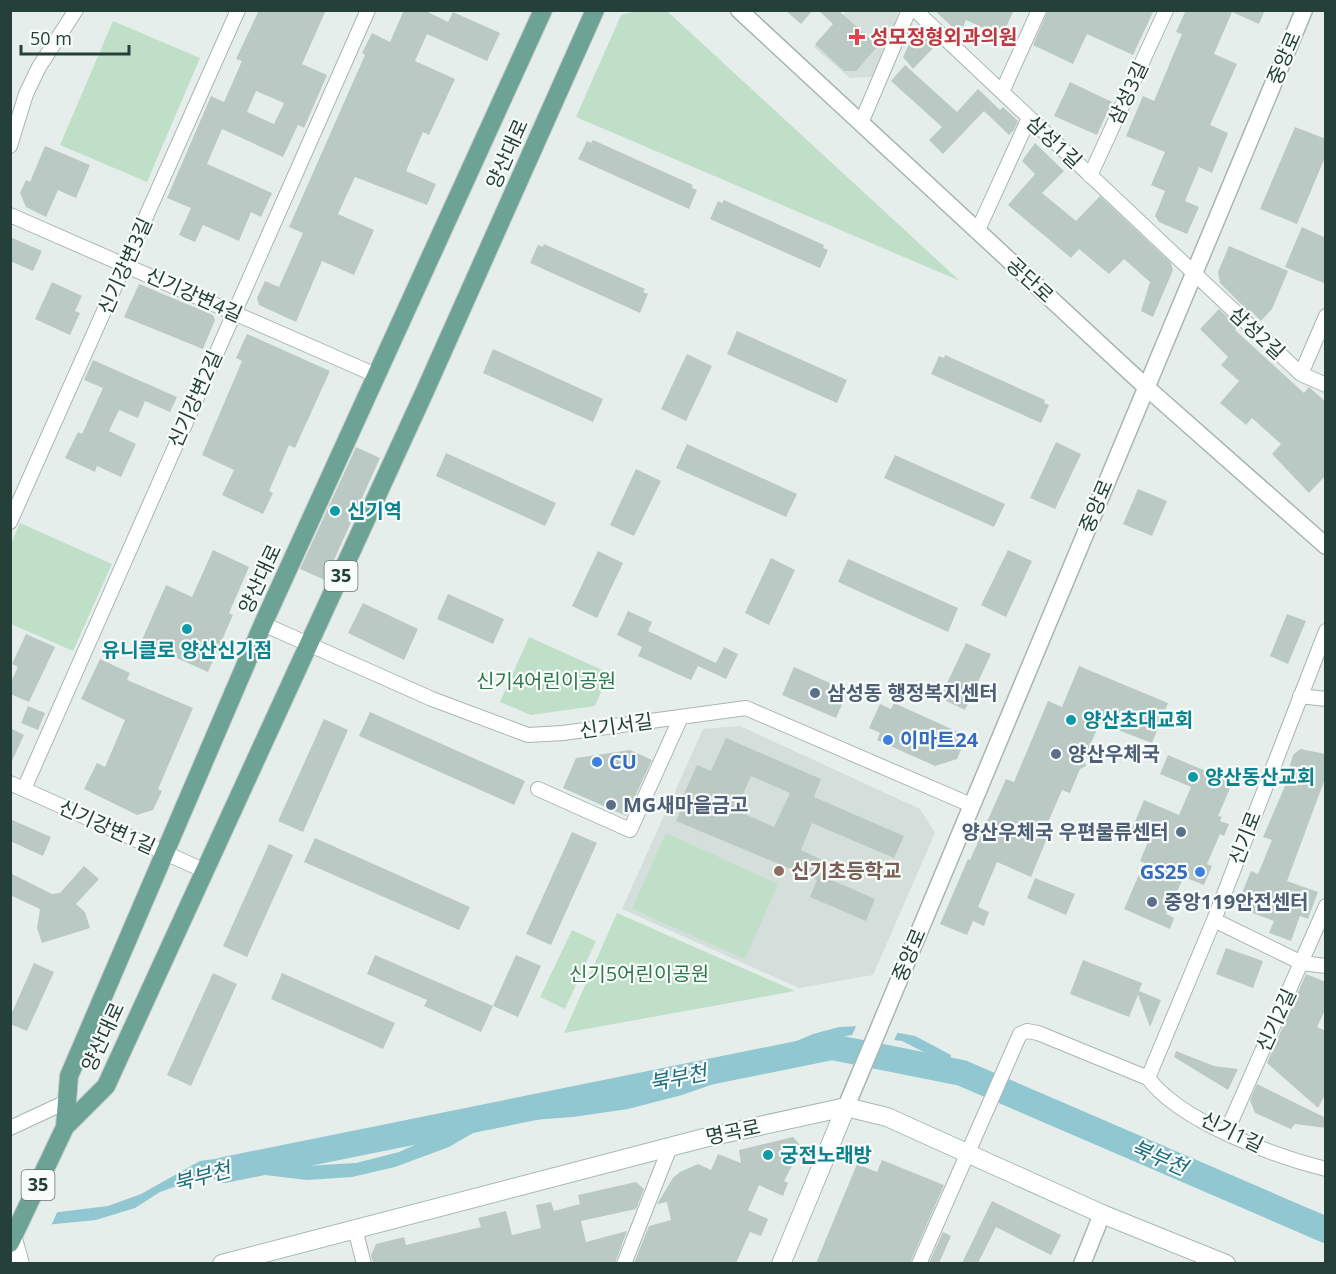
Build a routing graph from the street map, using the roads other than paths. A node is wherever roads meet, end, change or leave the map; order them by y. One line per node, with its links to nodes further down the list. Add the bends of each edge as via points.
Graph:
1 (76, 10): 15 (street, via 31,85)
2 (238, 10): 19 (street, 신기강변3길)
3 (368, 10): 21 (street, 신기강변2길)
4 (543, 10): 24 (main road, 양산대로 / 35)
5 (595, 10): 31 (main road, 양산대로 / 35)
6 (739, 10): 14 (street, 공단로)
7 (909, 10): 14 (street)
8 (915, 10): 12 (street, 삼성1길)
9 (1039, 10): 12 (street)
10 (1166, 10): 16 (street, 삼성3길)
11 (1304, 10): 20 (street, 중앙로)
12 (1002, 92): 13 (street, 삼성1길)
13 (1029, 118): 16 (street, 삼성1길); 18 (street)
14 (861, 123): 18 (street, 공단로)
15 (10, 146)
16 (1090, 176): 20 (street, 삼성1길)
17 (10, 214): 19 (street, 신기강변4길)
18 (977, 232): 26 (street, 공단로)
19 (126, 265): 21 (street, 신기강변4길); 27 (street, 신기강변3길)
20 (1193, 273): 23 (street, 삼성2길); 26 (street, 중앙로)
21 (233, 312): 24 (street, 신기강변4길); 36 (street, 신기강변2길)
22 (1326, 316): 23 (street)
23 (1301, 374): 25 (street, 삼성2길)
24 (378, 376): 29 (main road, 양산대로 / 35)
25 (1326, 385)
26 (1146, 387): 28 (street, 공단로); 38 (street, 중앙로)
27 (10, 522)
28 (1326, 546)
29 (263, 624): 31 (street, 신기서길); 39 (main road, 양산대로 / 35)
30 (1326, 631): 32 (street, 신기로)
31 (310, 645): 34 (street, 신기서길, via 432,699 528,735); 40 (main road, 양산대로 / 35)
32 (1300, 696): 33 (street); 42 (street, 신기로)
33 (1326, 699)
34 (681, 717): 37 (street, via 630,830); 38 (street, 신기서길, via 753,710)
35 (10, 783): 36 (street, 신기강변1길)
36 (24, 789): 39 (street, 신기강변1길)
37 (538, 789)
38 (971, 805): 47 (street, 중앙로)
39 (166, 853): 40 (street, 신기강변1길); 46 (main road, 양산대로 / 35, via 69,1076)
40 (203, 870): 48 (main road, 양산대로 / 35, via 106,1086)
41 (1326, 906): 43 (street, 신기2길)
42 (1214, 920): 43 (street); 45 (street, 신기로)
43 (1302, 963): 44 (street); 50 (street, 신기2길)
44 (1326, 966)
45 (1148, 1078): 50 (street, 신기1길, via 1160,1094); 52 (street, via 1027,1031 1020,1034)
46 (66, 1102): 48 (main road, 양산대로 / 35); 49 (street)
47 (846, 1107): 51 (main road, 명곡로); 52 (main road, 명곡로, via 887,1117); 61 (main road)
48 (65, 1127): 56 (main road, 35)
49 (10, 1128)
50 (1226, 1132): 53 (street, 신기1길, via 1283,1157)
51 (670, 1147): 55 (main road, 명곡로); 60 (street)
52 (966, 1152): 54 (main road, 명곡로); 62 (street)
53 (1326, 1169)
54 (1102, 1214): 63 (street); 64 (main road, 명곡로)
55 (355, 1229): 58 (main road, 명곡로); 59 (street)
56 (12, 1241): 57 (main road)
57 (20, 1263)
58 (222, 1263)
59 (364, 1263)
60 (624, 1263)
61 (781, 1263)
62 (919, 1263)
63 (1082, 1263)
64 (1226, 1263)

